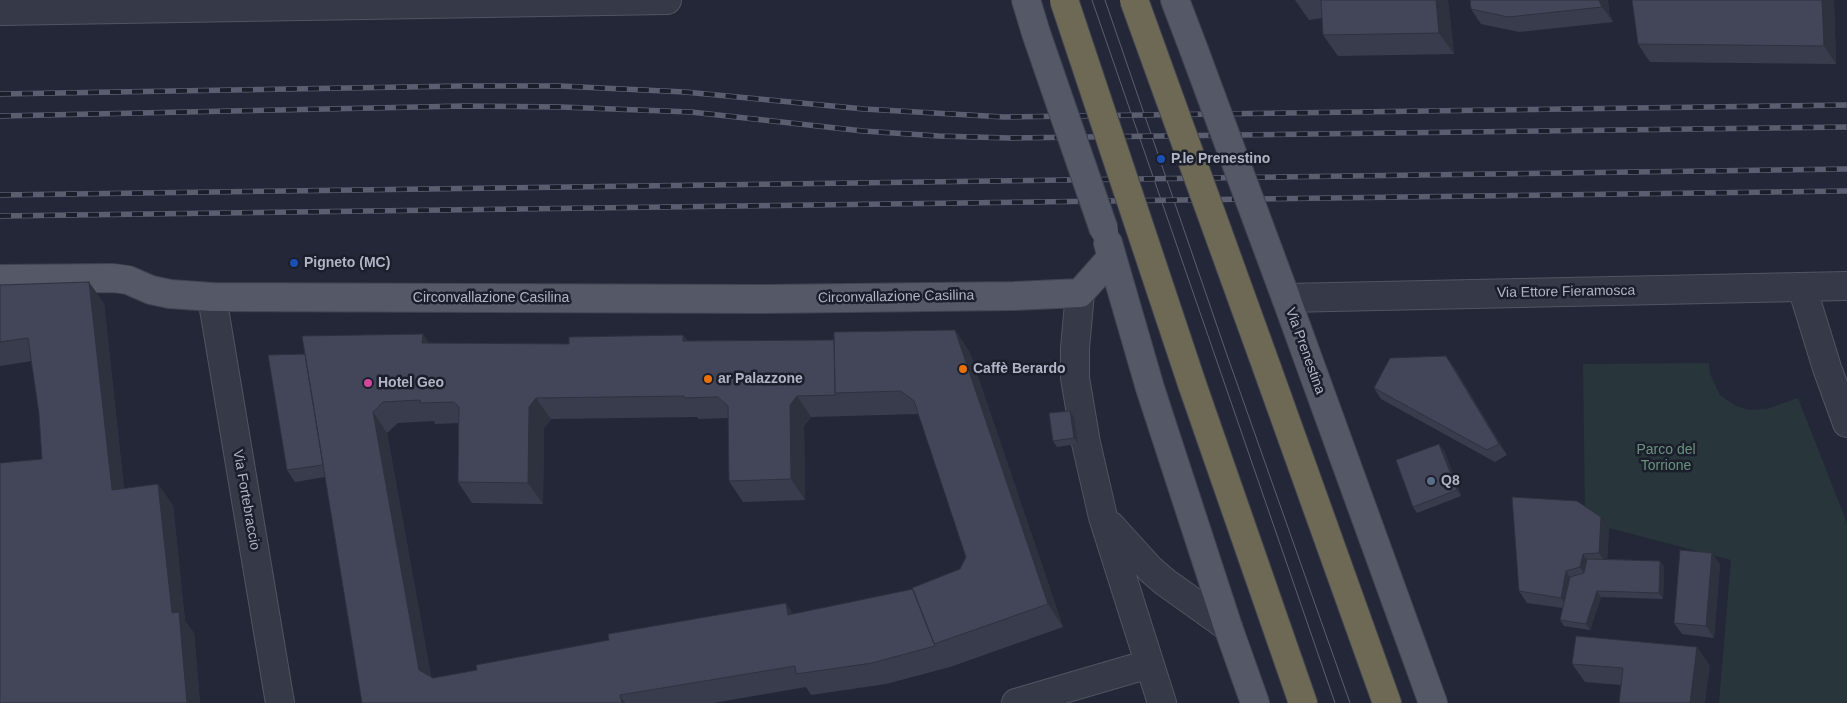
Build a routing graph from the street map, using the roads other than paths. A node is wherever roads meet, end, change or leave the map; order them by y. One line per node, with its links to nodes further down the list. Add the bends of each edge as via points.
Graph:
1 (667, 0): 6 (street)
2 (1026, 0): 7 (main road, bridge)
3 (1064, 0): 22 (highway, bridge)
4 (1134, 0): 23 (highway, bridge)
5 (1175, 0): 13 (main road, Via Prenestina, bridge)
6 (0, 11)
7 (1112, 258): 11 (main road); 16 (main road, via 1150,388)
8 (0, 278): 12 (main road, Circonvallazione Casilina, via 113,278 170,294)
9 (1847, 286): 10 (street, Via Ettore Fieramosca)
10 (1802, 287): 13 (street, Via Ettore Fieramosca); 14 (street)
11 (1080, 293): 12 (main road, Circonvallazione Casilina, via 764,299); 15 (street, via 1075,378 1086,443)
12 (212, 297): 18 (street, Via Fortebraccio)
13 (1286, 298): 24 (main road, Via Prenestina)
14 (1847, 424)
15 (1104, 517): 16 (street, via 1151,570); 17 (street)
16 (1228, 627): 21 (main road)
17 (1149, 664): 19 (street); 20 (street)
18 (280, 703)
19 (1016, 703)
20 (1162, 703)
21 (1255, 703)
22 (1303, 703)
23 (1387, 703)
24 (1433, 703)

